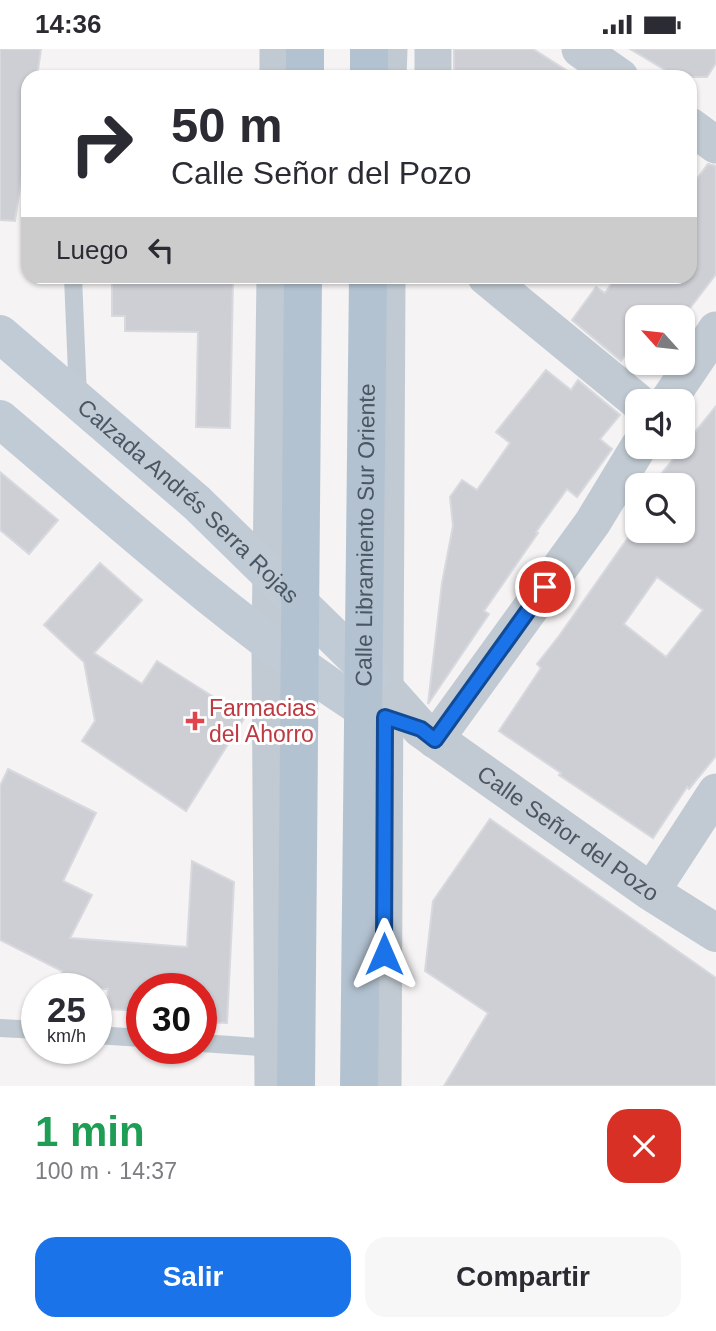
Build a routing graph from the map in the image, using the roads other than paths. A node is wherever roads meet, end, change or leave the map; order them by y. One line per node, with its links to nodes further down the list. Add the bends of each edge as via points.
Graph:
1 (278, 49): 7 (street)
2 (305, 49): 8 (main road)
3 (369, 49): 9 (main road)
4 (388, 49): 10 (street)
5 (433, 49): 11 (street)
6 (580, 49): 12 (street)
7 (278, 70)
8 (305, 70)
9 (369, 70)
10 (388, 70)
11 (433, 70)
12 (610, 70)
13 (697, 131): 14 (street)
14 (716, 145)
15 (73, 284): 25 (lane)
16 (275, 284): 28 (street)
17 (303, 284): 40 (main road, bridge)
18 (368, 284): 41 (main road, Calle Libramiento Sur Oriente, bridge)
19 (387, 284): 30 (street)
20 (495, 284): 24 (street)
21 (716, 330): 23 (street)
22 (0, 334): 25 (main road, Calzada Andrés Serra Rojas)
23 (676, 389)
24 (625, 391)
25 (78, 401): 28 (main road, Calzada Andrés Serra Rojas, via 197,503)
26 (0, 419): 29 (main road)
27 (631, 459): 31 (street, via 593,522)
28 (270, 574): 29 (street); 30 (main road, Calzada Andrés Serra Rojas)
29 (270, 644): 30 (main road, via 294,663); 38 (street)
30 (374, 696): 31 (street, Calle Señor del Pozo); 42 (street)
31 (428, 735): 33 (street, Calle Señor del Pozo)
32 (716, 792): 33 (street)
33 (651, 891): 34 (street, Calle Señor del Pozo)
34 (716, 933)
35 (0, 1028): 36 (lane)
36 (21, 1029)
37 (217, 1044): 38 (lane)
38 (273, 1048): 39 (street)
39 (273, 1086)
40 (296, 1086)
41 (359, 1086)
42 (383, 1086)

